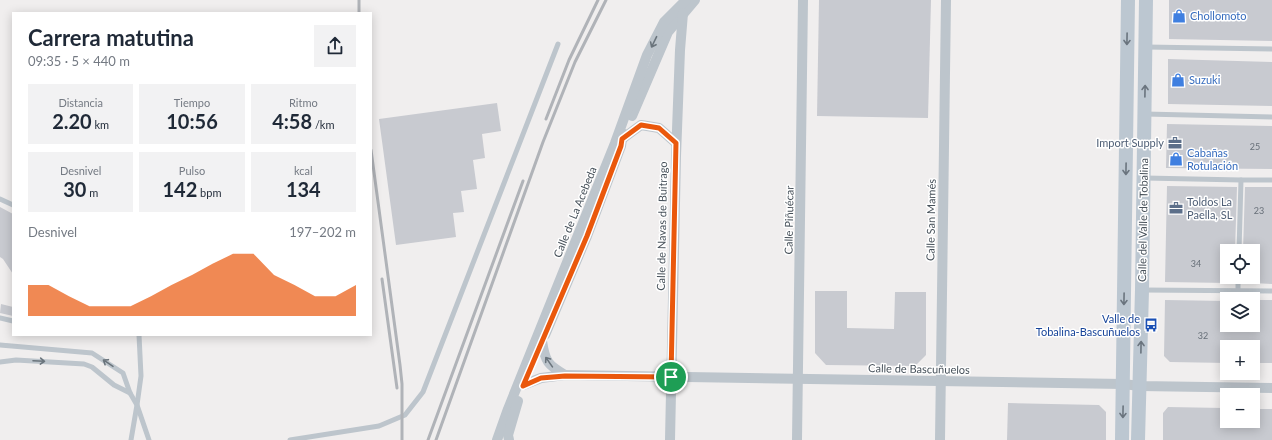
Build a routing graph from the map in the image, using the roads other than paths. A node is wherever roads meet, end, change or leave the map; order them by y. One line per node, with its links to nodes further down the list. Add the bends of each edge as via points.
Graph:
1 (686, 0): 44 (street, Calle de La Acebeda, one-way to 44, via 664,22 647,55 610,157)
2 (695, 0): 7 (street, Calle de La Acebeda)
3 (803, 0): 33 (street, Calle Piñuécar)
4 (946, 0): 34 (street, Calle San Mamés)
5 (1128, 0): 35 (main road, Calle del Valle de Tobalina, one-way to 35)
6 (1146, 0): 9 (main road, Calle del Valle de Tobalina)
7 (683, 13): 13 (street, Calle de La Acebeda, via 668,32); 14 (street, Calle de Navas de Buitrago)
8 (558, 44): 43 (lane, via 423,392 405,415 379,426)
9 (1145, 47): 10 (lane); 11 (main road, Calle del Valle de Tobalina, one-way to 9)
10 (1272, 49)
11 (1144, 114): 12 (lane); 15 (main road, Calle del Valle de Tobalina)
12 (1272, 117)
13 (622, 139): 14 (street, via 641,125 659,128); 28 (street, Calle de La Acebeda, via 587,236)
14 (676, 143): 32 (street, Calle de Navas de Buitrago)
15 (1144, 178): 16 (lane); 22 (main road, Calle del Valle de Tobalina)
16 (1241, 180): 17 (lane); 20 (lane)
17 (1272, 180)
18 (0, 199): 19 (lane)
19 (12, 205)
20 (1239, 244)
21 (1238, 284): 23 (lane)
22 (1142, 290): 23 (lane); 37 (main road, Calle del Valle de Tobalina, one-way to 22)
23 (1238, 291): 24 (lane)
24 (1272, 291)
25 (0, 318): 26 (lane)
26 (12, 321)
27 (139, 336): 40 (lane, via 141,376)
28 (542, 341): 31 (street, one-way to 28, via 550,366 544,354); 36 (street, Calle de La Acebeda)
29 (0, 345): 39 (lane, one-way to 29, via 123,373 92,353)
30 (0, 362): 39 (lane, one-way to 39, via 16,360 84,364 92,367 114,386)
31 (565, 376): 32 (street, Calle de Bascuñuelos); 36 (street, Calle de Bascuñuelos, via 541,378)
32 (671, 377): 33 (street, Calle de Bascuñuelos); 46 (street, Calle de Navas de Buitrago)
33 (799, 378): 34 (street, Calle de Bascuñuelos); 47 (street, Calle Piñuécar)
34 (941, 382): 35 (street, Calle de Bascuñuelos); 48 (street, Calle San Mamés)
35 (1123, 384): 37 (street, Calle de Bascuñuelos); 49 (main road, Calle del Valle de Tobalina, one-way to 49)
36 (523, 386): 45 (street, Calle de La Acebeda, via 508,435)
37 (1140, 386): 38 (street, Calle de Bascuñuelos); 50 (main road, Calle del Valle de Tobalina)
38 (1272, 388)
39 (130, 393): 40 (lane)
40 (137, 405): 41 (lane); 42 (lane)
41 (132, 440)
42 (149, 440)
43 (290, 440)
44 (497, 440)
45 (509, 440)
46 (670, 440)
47 (797, 440)
48 (940, 440)
49 (1122, 440)
50 (1138, 440)

